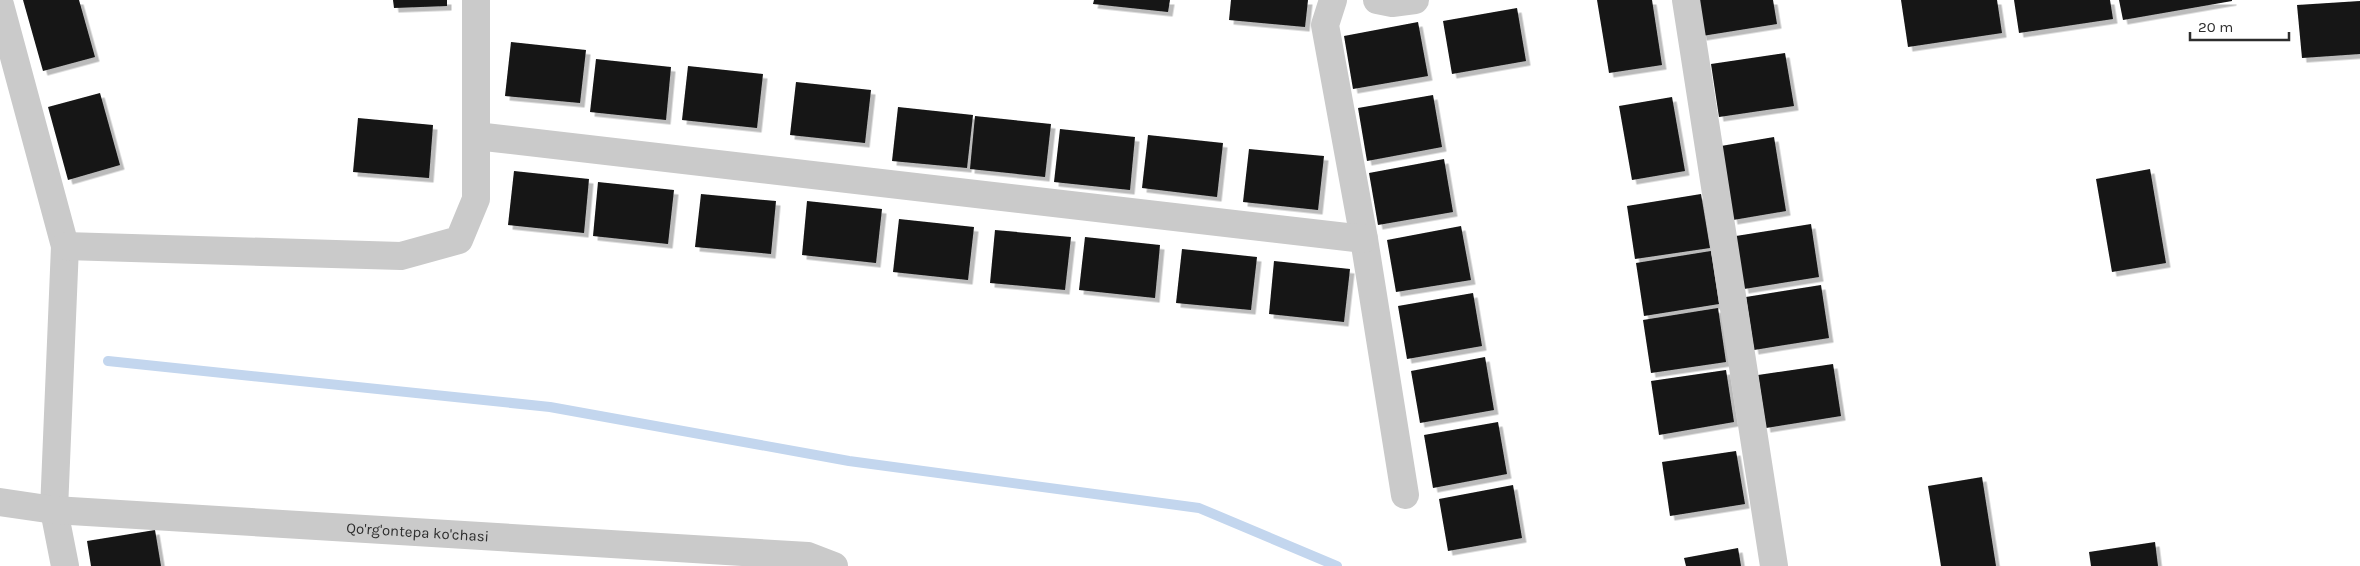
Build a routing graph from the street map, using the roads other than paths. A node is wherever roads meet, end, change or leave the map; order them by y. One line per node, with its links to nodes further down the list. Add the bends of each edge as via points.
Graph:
1 (476, 0): 7 (street)
2 (1333, 0): 8 (street, via 1325,25)
3 (1376, 0): 4 (street)
4 (1415, 0)
5 (1686, 0): 15 (street)
6 (0, 5): 9 (street)
7 (476, 136): 8 (street); 9 (street, via 476,200 459,240 401,256)
8 (1364, 239): 10 (street)
9 (65, 246): 12 (street)
10 (1405, 495)
11 (0, 502): 12 (street, Qo'rg'ontepa ko'chasi)
12 (54, 510): 13 (street); 14 (street, Qo'rg'ontepa ko'chasi, via 808,556)
13 (66, 566)
14 (834, 566)
15 (1774, 566)

